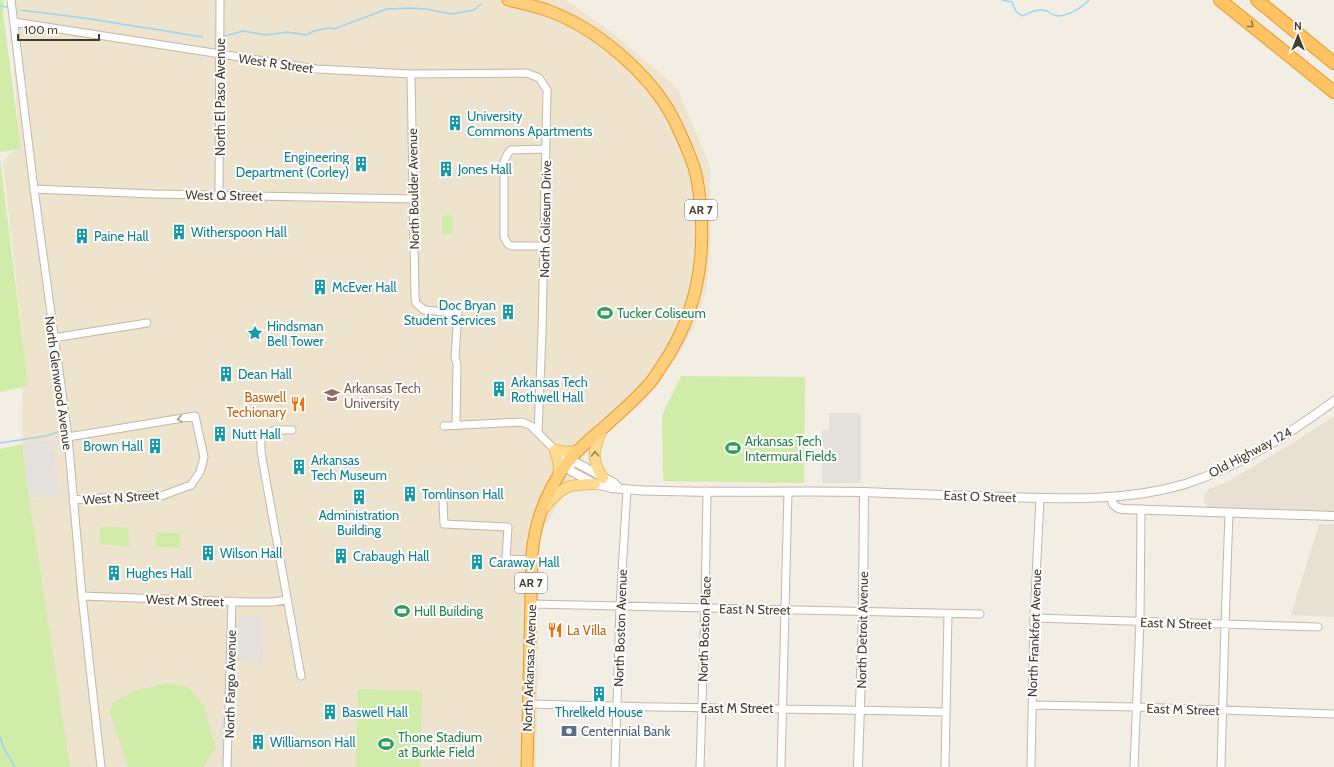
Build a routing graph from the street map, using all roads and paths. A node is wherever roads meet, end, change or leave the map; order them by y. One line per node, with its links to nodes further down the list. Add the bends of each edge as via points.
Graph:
1 (11, 0): 6 (street, North Glenwood Avenue)
2 (220, 0): 7 (street, North El Paso Avenue)
3 (508, 0): 22 (highway, North Arkansas Avenue / AR 7, via 550,11 577,24 625,58 646,79 666,106 682,136 694,168 703,234 701,268 694,298 673,348 651,383)
4 (1220, 0): 11 (highway, one-way to 11)
5 (1257, 0): 8 (highway)
6 (14, 22): 7 (street, West R Street); 13 (street, North Glenwood Avenue)
7 (220, 55): 9 (street, West R Street, via 317,69); 14 (street, North El Paso Avenue)
8 (1334, 63)
9 (411, 74): 10 (street, West R Street, via 527,73); 15 (street, North Boulder Avenue)
10 (539, 78): 12 (street, North Coliseum Drive, via 548,90)
11 (1334, 92)
12 (546, 148): 16 (street, North Coliseum Drive); 16 (street, via 511,150 504,162 504,236 512,246)
13 (34, 189): 14 (street, West Q Street); 18 (street, North Glenwood Avenue)
14 (219, 195): 15 (street, West Q Street)
15 (414, 199): 20 (street, North Boulder Avenue, via 416,303 424,310 458,313 455,357)
16 (544, 246): 24 (street, North Coliseum Drive)
17 (147, 323): 18 (street)
18 (53, 338): 25 (street, North Glenwood Avenue)
19 (1334, 401): 35 (street, Old Highway 124, via 1260,450 1218,472 1162,490)
20 (456, 425): 21 (street); 24 (street, via 522,422)
21 (444, 426)
22 (602, 429): 27 (highway, North Arkansas Avenue / AR 7); 30 (main road, one-way to 22, via 594,454)
23 (292, 430): 45 (street, via 264,433 260,438)
24 (538, 433): 26 (street)
25 (68, 437): 37 (street, North Glenwood Avenue); 37 (street, West N Street, one-way to 25, via 161,496 191,485 200,472 204,457 196,416)
26 (555, 450): 27 (main road); 28 (street); 29 (main road, via 559,465)
27 (578, 451): 28 (highway, North Arkansas Avenue / AR 7)
28 (568, 462): 29 (highway, North Arkansas Avenue / AR 7); 30 (street, East O Street, via 571,471)
29 (558, 477): 40 (highway, North Arkansas Avenue / AR 7)
30 (599, 481): 31 (street, East O Street, via 612,488); 40 (main road, via 568,486 554,496)
31 (627, 489): 32 (street, East O Street); 48 (street, North Boston Avenue)
32 (707, 491): 33 (street, East O Street); 49 (street, North Boston Place)
33 (788, 492): 34 (street, East O Street); 50 (street)
34 (864, 492): 36 (street, East O Street); 51 (street, North Detroit Avenue)
35 (1111, 497): 36 (street, East O Street); 39 (street, via 1112,504 1118,508)
36 (1040, 498): 54 (street, North Frankfort Avenue)
37 (73, 500): 44 (street, North Glenwood Avenue)
38 (443, 502): 43 (street, via 444,524 508,527 506,559)
39 (1141, 509): 41 (street); 55 (street)
40 (541, 512): 43 (highway, North Arkansas Avenue / AR 7, via 534,538)
41 (1229, 513): 42 (street); 56 (street)
42 (1334, 516)
43 (532, 560): 47 (highway, North Arkansas Avenue / AR 7)
44 (82, 596): 46 (street, West M Street); 69 (street, North Glenwood Avenue)
45 (287, 600): 46 (street, West M Street); 58 (street)
46 (232, 601): 70 (street, North Fargo Avenue)
47 (531, 604): 48 (street, East N Street); 59 (highway, North Arkansas Avenue / AR 7)
48 (620, 606): 49 (street, East N Street); 61 (street, North Boston Avenue)
49 (705, 608): 50 (street, East N Street); 63 (street, North Boston Place)
50 (786, 610): 51 (street, East N Street); 64 (street)
51 (863, 612): 52 (street, East N Street); 65 (street, North Detroit Avenue)
52 (948, 614): 53 (street, East N Street); 67 (street)
53 (980, 614)
54 (1034, 618): 55 (street, East N Street); 60 (street, North Frankfort Avenue)
55 (1140, 621): 56 (street, East N Street); 62 (street)
56 (1224, 624): 57 (street, East N Street); 66 (street)
57 (1318, 627)
58 (300, 676)
59 (528, 704): 61 (street, East M Street); 71 (highway, North Arkansas Avenue / AR 7)
60 (1032, 705): 62 (street, East M Street); 77 (street, North Frankfort Avenue)
61 (617, 707): 63 (street, East M Street); 72 (street, North Boston Avenue)
62 (1137, 707): 66 (street, East M Street); 78 (street)
63 (702, 708): 64 (street, East M Street); 73 (street, North Boston Place)
64 (783, 708): 65 (street, East M Street); 74 (street)
65 (860, 710): 67 (street, East M Street); 75 (street, North Detroit Avenue)
66 (1222, 710): 68 (street, East M Street); 79 (street)
67 (946, 712): 76 (street)
68 (1334, 714)
69 (101, 767)
70 (228, 767)
71 (527, 767)
72 (616, 767)
73 (700, 767)
74 (782, 767)
75 (858, 767)
76 (945, 767)
77 (1031, 767)
78 (1134, 767)
79 (1221, 767)

